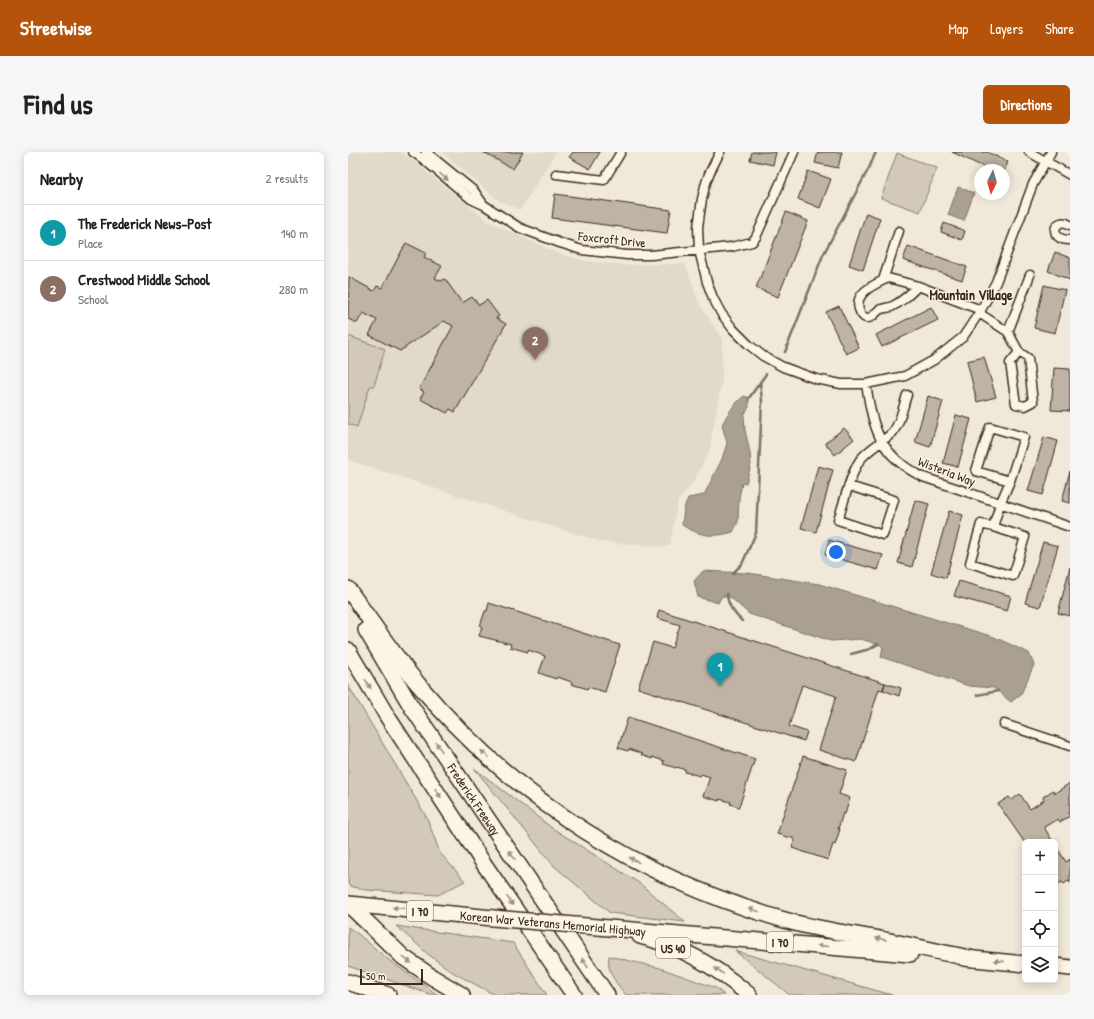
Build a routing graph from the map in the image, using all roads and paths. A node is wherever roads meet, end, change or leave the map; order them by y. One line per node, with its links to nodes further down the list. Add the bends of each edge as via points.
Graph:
1 (413, 152): 11 (street, Foxcroft Drive, one-way to 11, via 470,200)
2 (426, 152): 11 (street, Foxcroft Drive, via 474,191)
3 (621, 152): 9 (street, via 604,180)
4 (720, 152): 15 (street, via 709,174 702,199 698,226)
5 (794, 152): 15 (street, Foxcroft Drive, via 752,242)
6 (1029, 152): 8 (street)
7 (1051, 152): 8 (street)
8 (1045, 161): 10 (street); 19 (street, via 1033,184 996,282)
9 (556, 174)
10 (1070, 174)
11 (484, 205): 15 (street, Foxcroft Drive, via 520,228 582,250 651,255)
12 (1070, 226): 14 (street, via 1062,222 1055,229 1058,237)
13 (899, 231): 17 (street)
14 (1070, 240)
15 (699, 250): 22 (street, via 713,298 733,329 749,345 783,367 816,379 841,384)
16 (1030, 275): 20 (street)
17 (883, 280): 18 (street, via 888,278); 18 (street, via 865,290 859,299 862,316 870,318 880,310 909,296)
18 (918, 286): 19 (street)
19 (980, 311): 20 (street); 22 (street, via 963,337 934,360 905,376)
20 (1008, 332): 21 (street)
21 (1018, 352): 21 (street, via 1028,358 1033,402 1025,406 1016,404 1010,363)
22 (866, 384): 24 (street, Wisteria Way, via 873,422)
23 (907, 395): 24 (street, via 898,423)
24 (882, 441): 26 (street, via 860,460); 27 (street, Wisteria Way, via 898,462 923,478)
25 (1010, 481): 25 (street, via 1024,437 990,427 976,471); 27 (street)
26 (849, 486): 26 (street, via 838,520 883,534 894,500)
27 (1000, 504): 28 (street, Wisteria Way); 29 (street)
28 (1070, 527)
29 (993, 528): 29 (street, via 981,524 970,563 1013,576 1025,537)
30 (348, 590): 37 (highway, one-way to 30, via 834,931 747,908 671,878 598,839 548,806 480,750 418,684)
31 (348, 599): 45 (highway, Frederick Freeway, one-way to 31, via 411,706)
32 (348, 650): 44 (highway, Frederick Freeway, one-way to 44, via 387,716 480,858)
33 (1004, 724): 34 (street)
34 (1070, 746)
35 (348, 904): 36 (highway, Korean War Veterans Memorial Highway / I 70, one-way to 35, bridge); 43 (highway, one-way to 43, via 403,957)
36 (586, 926): 37 (highway, Korean War Veterans Memorial Highway / I 70, one-way to 36); 46 (highway, US 40, one-way to 36, via 714,968 671,946 644,937)
37 (974, 959): 38 (highway, I 70, one-way to 37)
38 (1022, 964)
39 (1058, 966): 40 (highway)
40 (1070, 968)
41 (348, 982): 42 (highway)
42 (388, 995)
43 (462, 995)
44 (574, 995)
45 (607, 995)
46 (749, 995)

